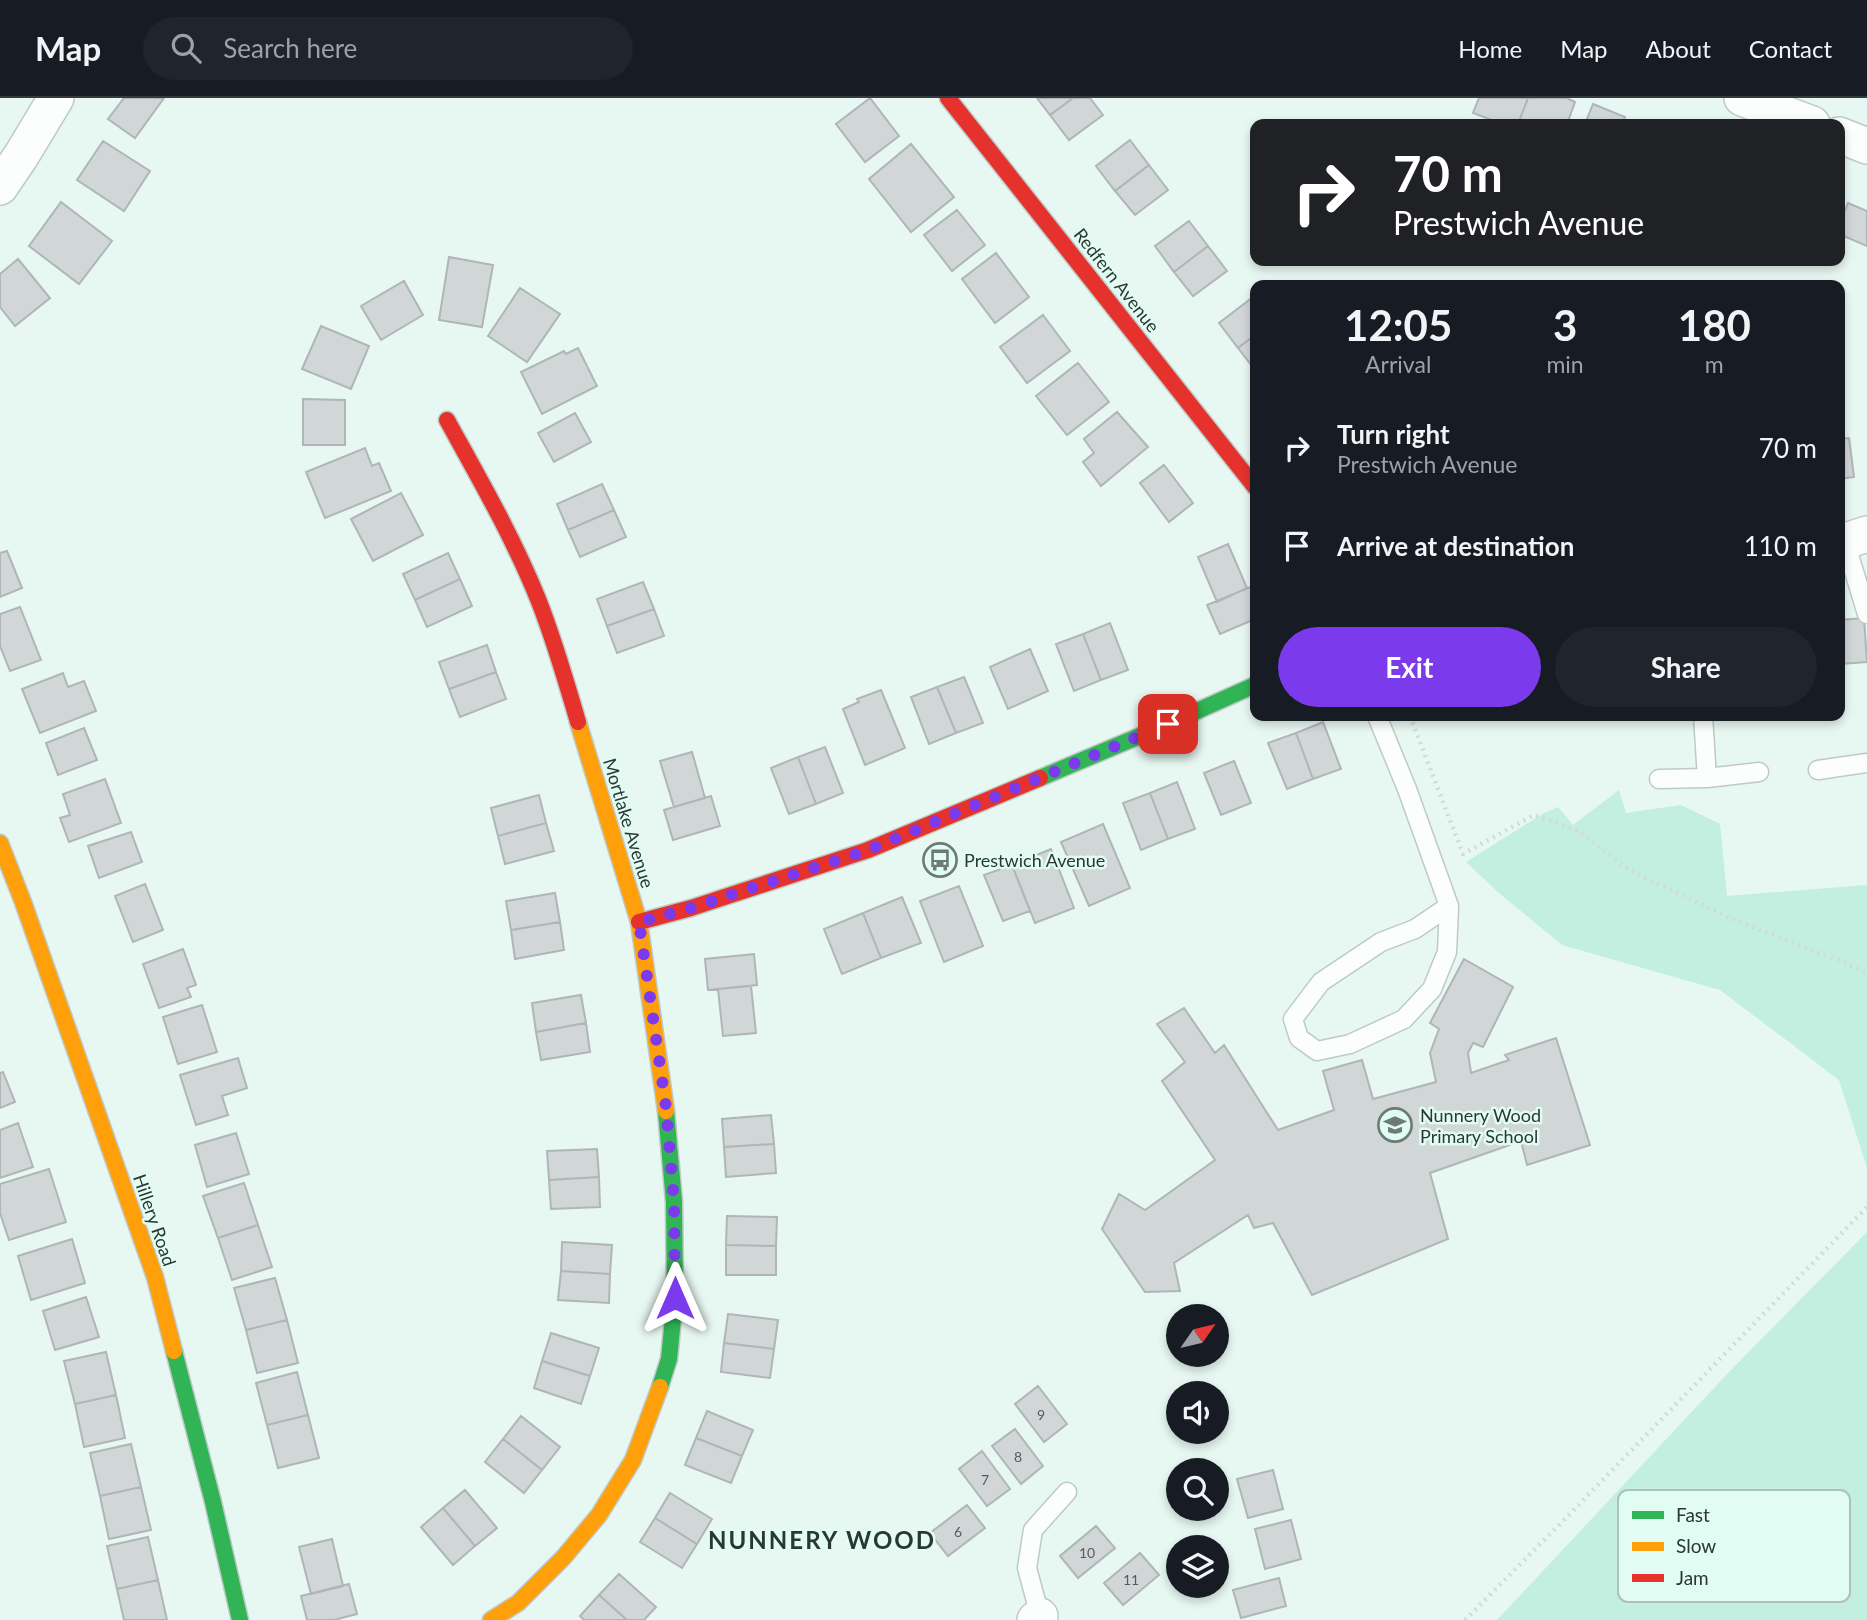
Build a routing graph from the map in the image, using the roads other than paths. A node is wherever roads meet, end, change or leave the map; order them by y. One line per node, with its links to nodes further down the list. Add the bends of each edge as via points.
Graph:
1 (56, 98): 7 (street)
2 (948, 98): 9 (street, Redfern Avenue)
3 (1742, 98): 4 (street)
4 (1799, 119)
5 (1845, 137): 6 (street)
6 (1867, 146)
7 (0, 187)
8 (447, 420): 22 (street, Mortlake Avenue, via 537,597)
9 (1250, 481)
10 (1850, 540): 11 (lane)
11 (1867, 614)
12 (1250, 687): 22 (street, via 868,850)
13 (1379, 721): 21 (lane)
14 (1703, 721): 18 (lane)
15 (1867, 762): 16 (lane)
16 (1818, 770)
17 (1759, 772): 18 (lane)
18 (1707, 778): 19 (lane)
19 (1659, 779)
20 (0, 843): 25 (street, Hillery Road, via 155,1277)
21 (1449, 906): 21 (lane, via 1415,929 1381,942 1321,982 1293,1019 1299,1038 1317,1051 1350,1044 1404,1019 1432,989 1447,952)
22 (639, 922): 26 (street, Mortlake Avenue, via 666,1107 674,1202 675,1298 669,1359 633,1460 599,1515 518,1603)
23 (1067, 1492): 24 (lane, via 1033,1530 1027,1568)
24 (1038, 1618)
25 (240, 1620)
26 (491, 1620)

